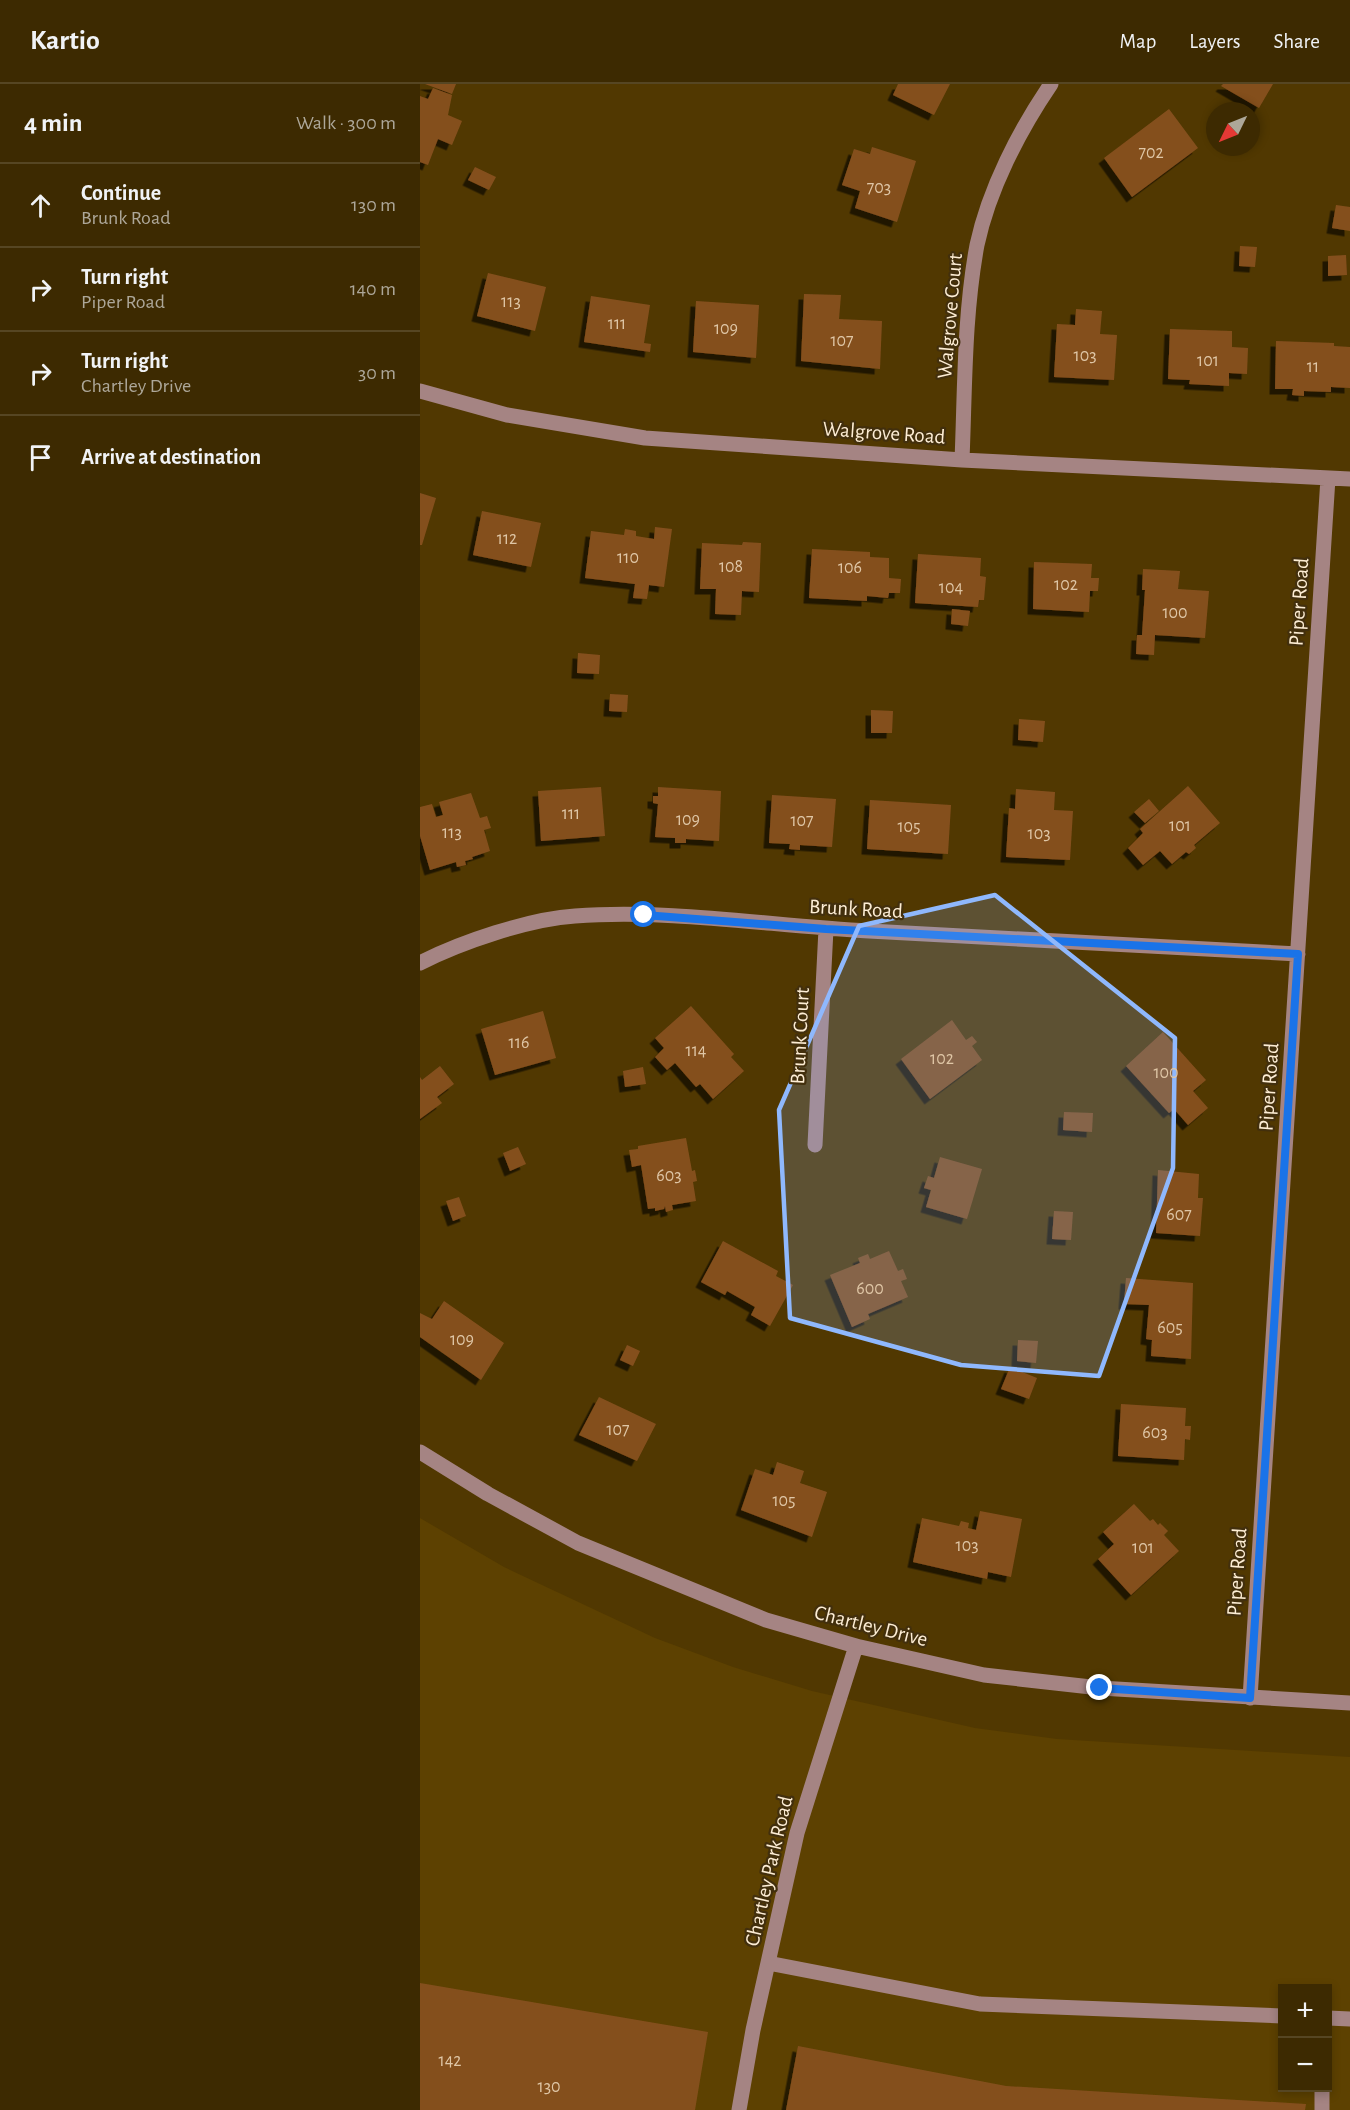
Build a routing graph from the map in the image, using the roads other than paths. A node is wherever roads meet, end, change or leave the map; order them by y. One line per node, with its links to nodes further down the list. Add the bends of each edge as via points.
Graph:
1 (1051, 84): 3 (street, Walgrove Court, via 1004,171 978,243 969,296)
2 (420, 391): 3 (street, Walgrove Road, via 507,415 645,438)
3 (962, 459): 4 (street, Walgrove Road)
4 (1328, 478): 5 (street, Walgrove Road); 7 (street, Piper Road)
5 (1350, 479)
6 (826, 929): 7 (street, Brunk Road); 8 (street, Brunk Road, via 644,915 573,916 500,931); 9 (street, Brunk Court)
7 (1298, 954): 12 (street, Piper Road)
8 (420, 963)
9 (815, 1145)
10 (420, 1452): 11 (street, Chartley Drive, via 578,1543 766,1620)
11 (856, 1646): 12 (street, Chartley Drive, via 984,1675); 14 (street, Chartley Park Road, via 797,1833)
12 (1250, 1698): 13 (street, Chartley Drive)
13 (1350, 1703)
14 (768, 1963): 15 (street, via 980,2004); 19 (street, Chartley Park Road)
15 (1278, 2016)
16 (1332, 2018): 17 (street)
17 (1350, 2019)
18 (1322, 2092): 20 (street)
19 (739, 2110)
20 (1322, 2110)

